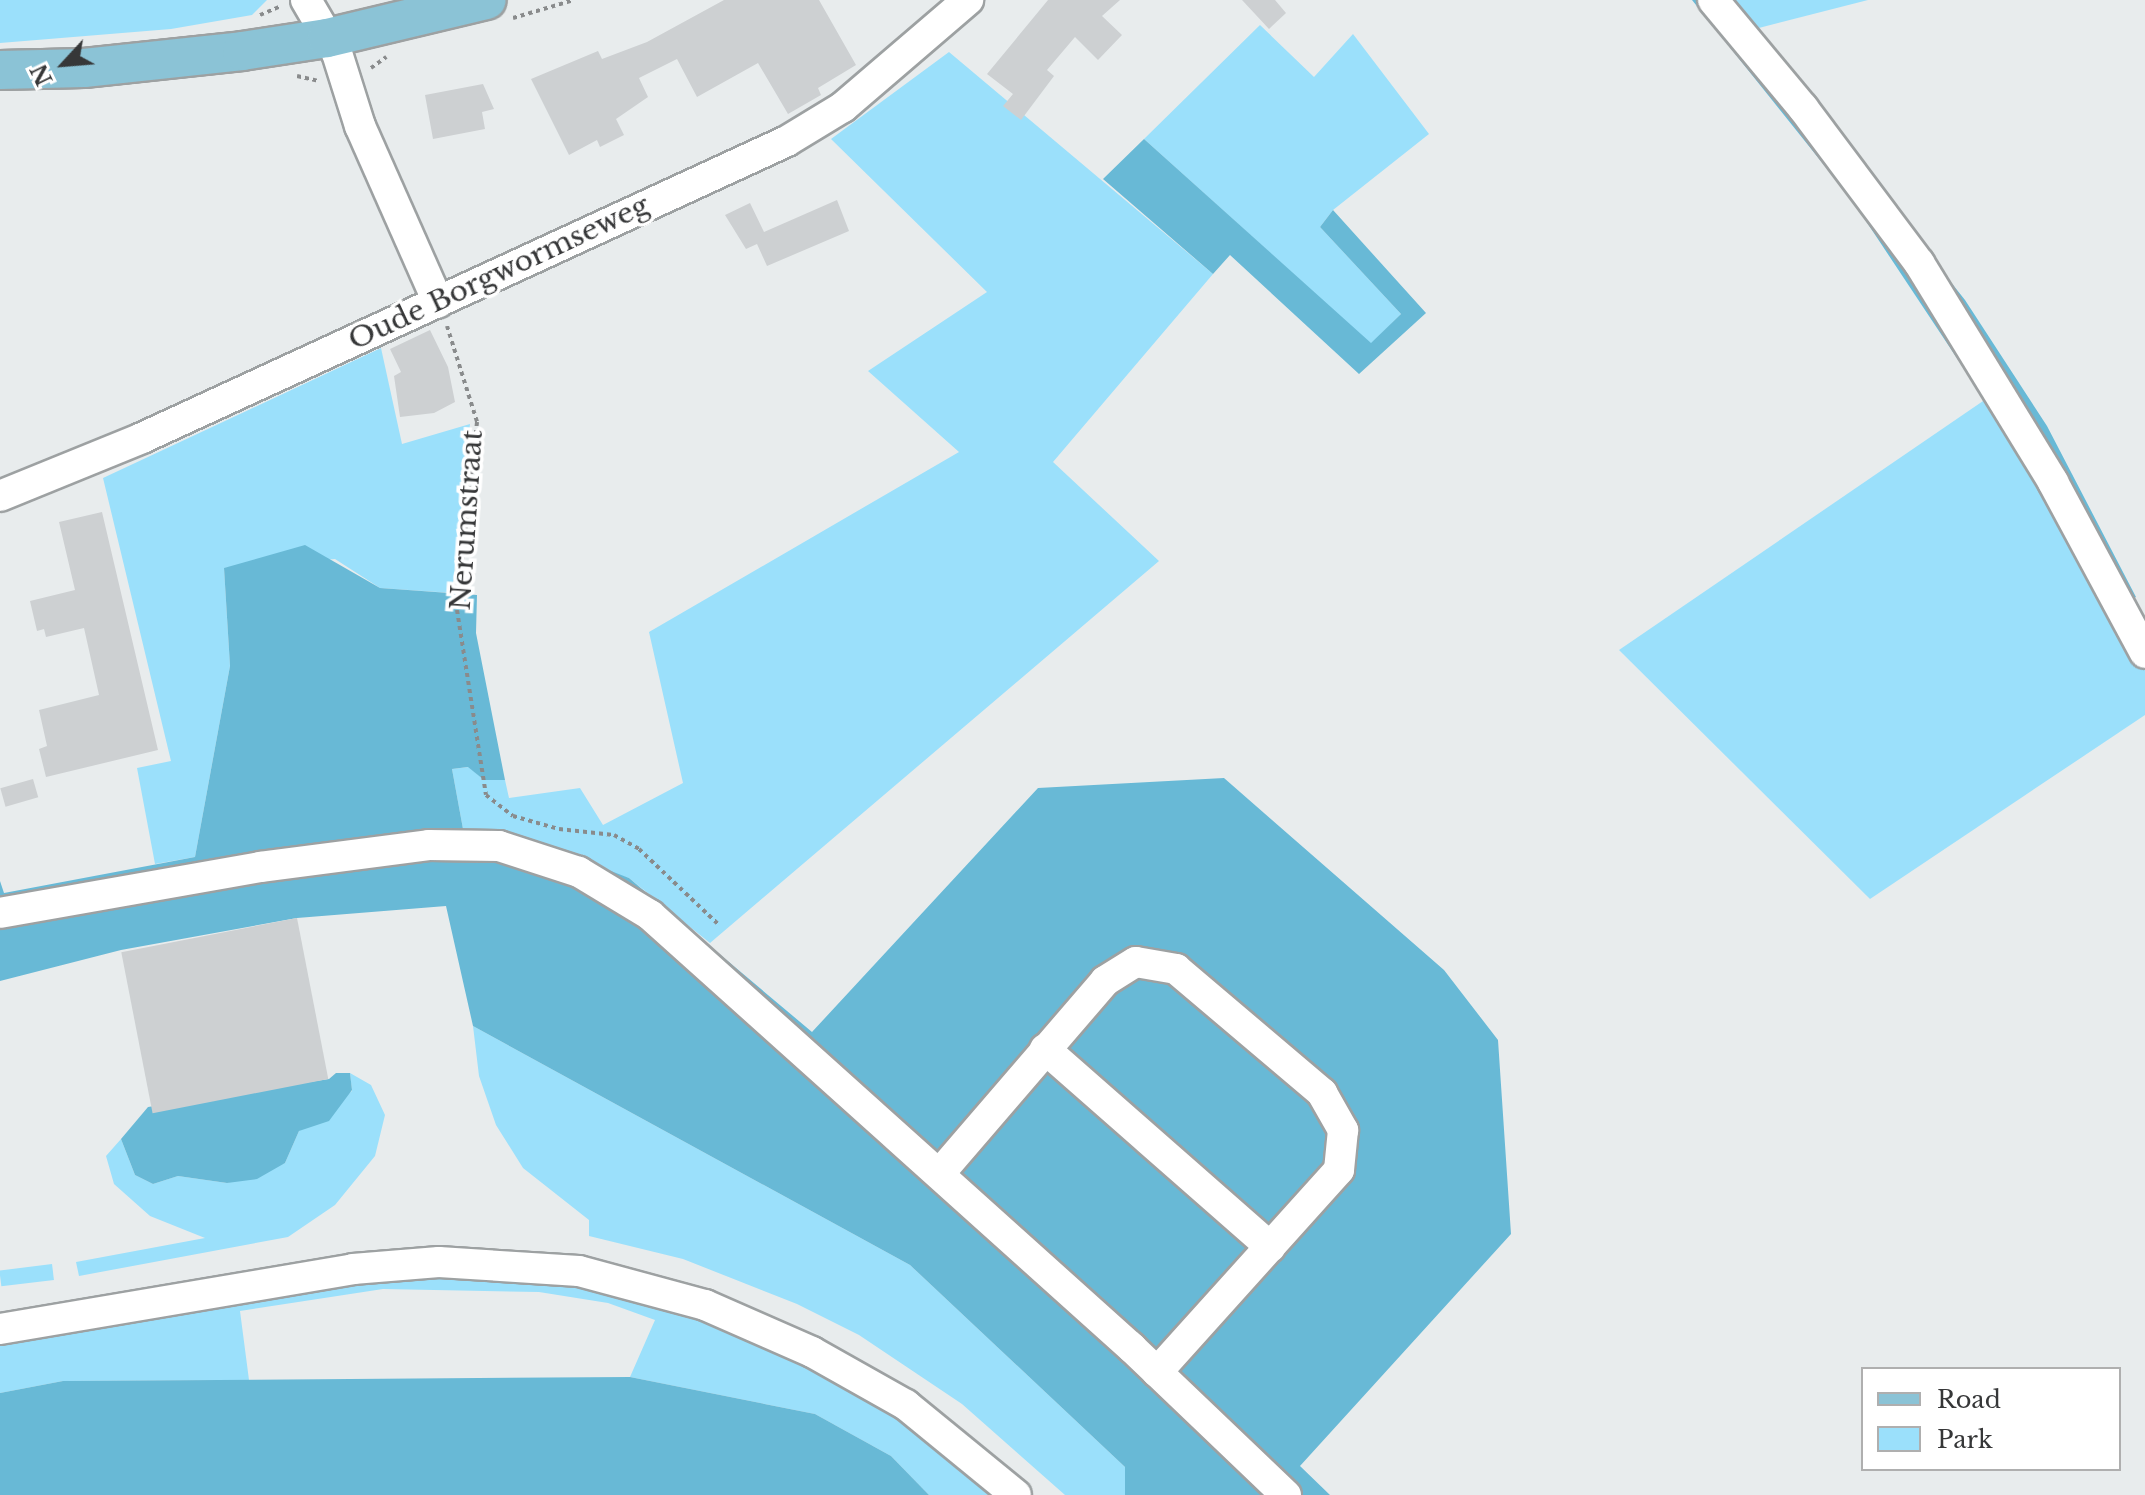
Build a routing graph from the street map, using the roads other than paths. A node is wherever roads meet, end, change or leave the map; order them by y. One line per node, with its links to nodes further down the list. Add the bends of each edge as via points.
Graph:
1 (306, 0): 5 (street)
2 (487, 0): 5 (main road)
3 (968, 0): 7 (street, Oude Borgwormseweg, via 843,107 787,141)
4 (1713, 0): 9 (street, via 1803,108 1919,263 2053,482)
5 (327, 38): 6 (main road, via 180,60); 7 (street)
6 (0, 70)
7 (438, 302): 8 (street, Oude Borgwormseweg, via 142,438)
8 (0, 496)
9 (2145, 653)
10 (0, 913): 12 (street, via 394,848 466,844 534,854 592,878 650,915)
11 (1045, 1049): 12 (street); 13 (street); 13 (street, via 1117,971 1136,962 1158,962 1176,969 1322,1093 1343,1130 1343,1161)
12 (940, 1173): 15 (street)
13 (1270, 1247): 15 (street)
14 (0, 1329): 16 (street, via 353,1269 439,1262 579,1271 705,1305 812,1352 906,1405)
15 (1157, 1372): 17 (street)
16 (1016, 1495)
17 (1286, 1495)

